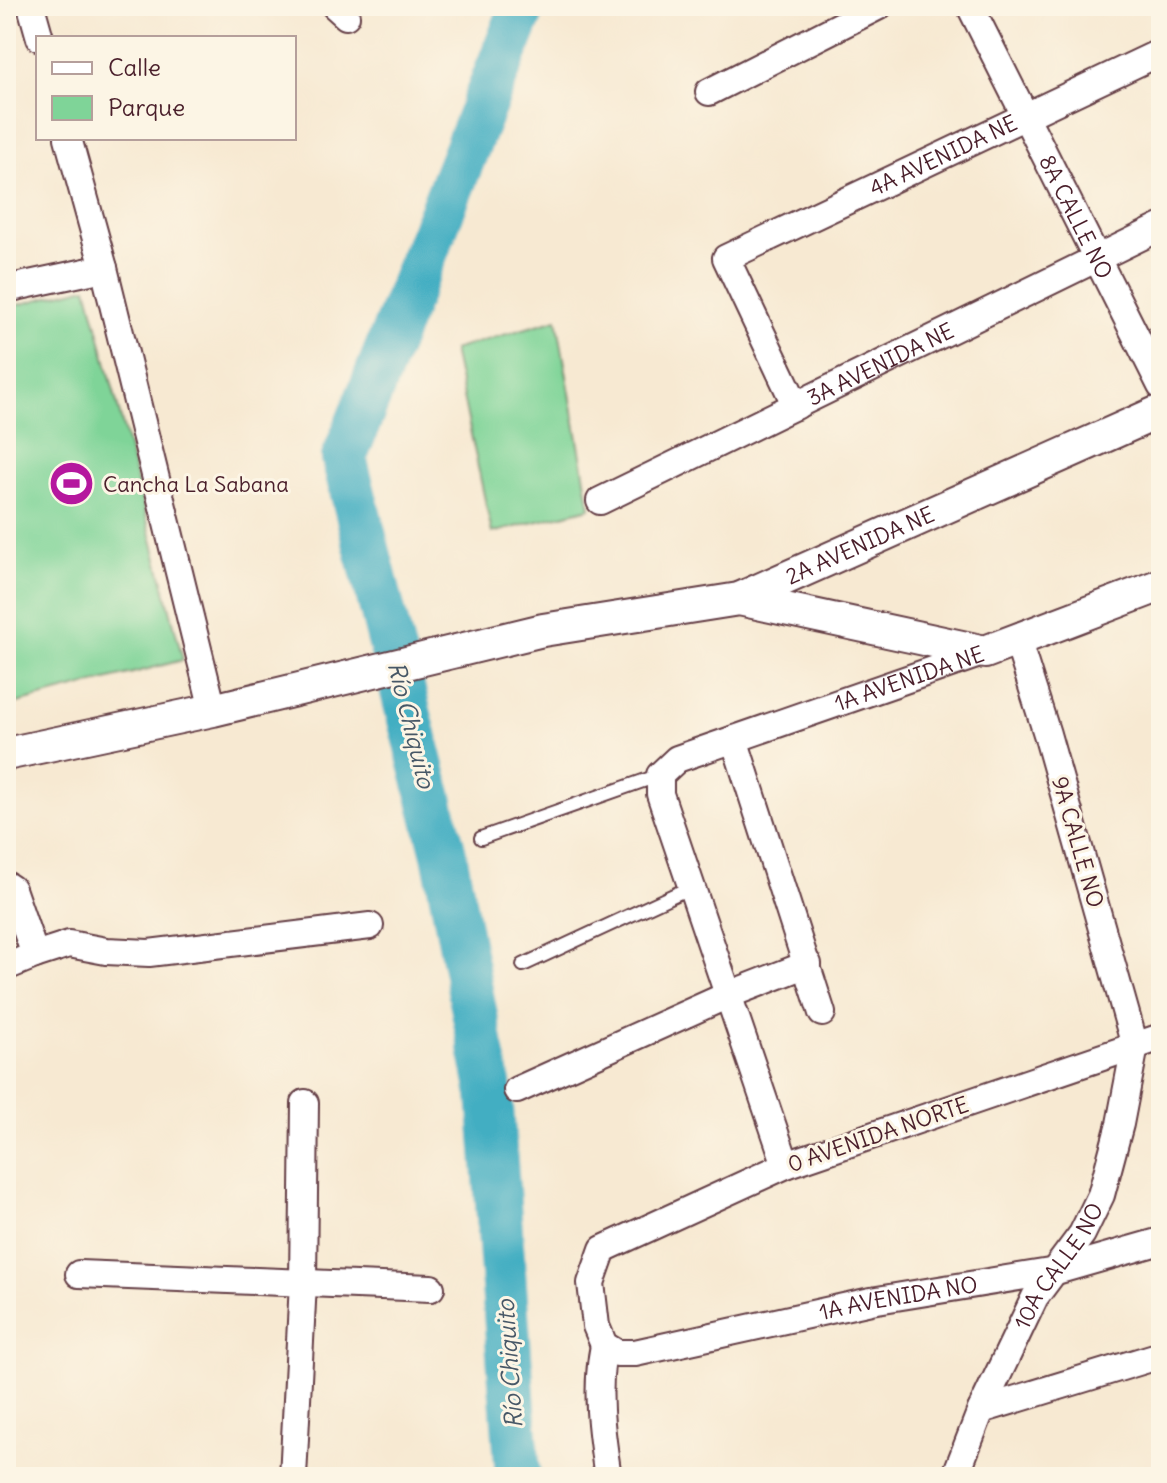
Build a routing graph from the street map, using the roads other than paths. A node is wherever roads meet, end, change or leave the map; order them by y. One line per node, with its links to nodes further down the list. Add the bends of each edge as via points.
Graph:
1 (31, 6): 4 (street)
2 (879, 6): 6 (street)
3 (970, 6): 7 (street, 8A CALLE NO)
4 (39, 36)
5 (1161, 52): 7 (street, 4A AVENIDA NE)
6 (709, 92)
7 (1024, 116): 10 (street, 8A CALLE NO); 14 (street, 4A AVENIDA NE, via 726,258)
8 (69, 140): 11 (street)
9 (1161, 227): 10 (street, 3A AVENIDA NE)
10 (1097, 259): 13 (street, 8A CALLE NO); 14 (street, 3A AVENIDA NE)
11 (104, 268): 12 (street); 21 (street)
12 (6, 289)
13 (1161, 386)
14 (796, 406): 16 (street, 3A AVENIDA NE)
15 (1161, 411): 18 (street, 2A AVENIDA NE)
16 (600, 501)
17 (1161, 585): 19 (street, 1A AVENIDA NE)
18 (739, 599): 20 (street); 21 (street, 2A AVENIDA NE, via 543,630)
19 (1017, 639): 20 (street, 1A AVENIDA NE); 36 (street, 9A CALLE NO)
20 (985, 652): 22 (street, 1A AVENIDA NE)
21 (213, 710): 23 (street, 2A AVENIDA NE)
22 (734, 739): 24 (street, 1A AVENIDA NE, via 677,759); 30 (street)
23 (6, 754)
24 (660, 775): 25 (lane); 27 (street, via 660,794)
25 (481, 838)
26 (6, 885): 29 (street, via 12,889)
27 (691, 887): 31 (lane); 33 (street)
28 (370, 926): 29 (street, via 149,953 69,944)
29 (35, 955): 32 (street)
30 (808, 964): 33 (street); 34 (street)
31 (523, 965)
32 (6, 967)
33 (728, 995): 37 (street); 39 (street)
34 (822, 1013)
35 (1161, 1037): 36 (street, 0 AVENIDA NORTE)
36 (1135, 1046): 39 (street, 0 AVENIDA NORTE); 41 (street, 10A CALLE NO, via 1101,1195)
37 (517, 1090)
38 (305, 1103): 43 (street)
39 (786, 1165): 45 (street, 0 AVENIDA NORTE, via 603,1249 591,1283)
40 (1161, 1241): 41 (street, 1A AVENIDA NO)
41 (1056, 1271): 45 (street, 1A AVENIDA NO, via 871,1301 635,1353 617,1353); 47 (street, 10A CALLE NO, via 1035,1297)
42 (79, 1274): 43 (street)
43 (303, 1283): 44 (street); 48 (street)
44 (431, 1288)
45 (604, 1345): 49 (street, via 598,1416)
46 (1161, 1355): 47 (street)
47 (981, 1410): 50 (street, 10A CALLE NO)
48 (293, 1477)
49 (608, 1477)
50 (955, 1477)

